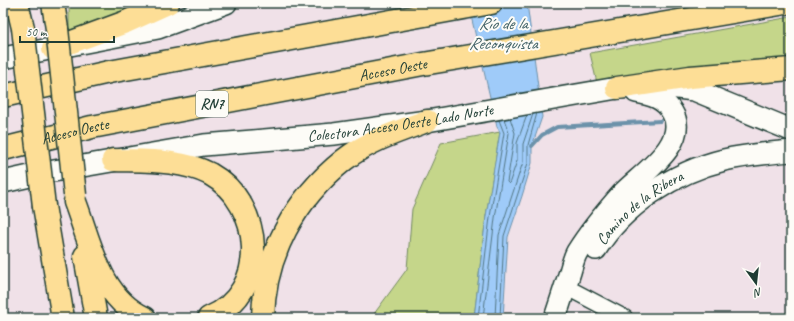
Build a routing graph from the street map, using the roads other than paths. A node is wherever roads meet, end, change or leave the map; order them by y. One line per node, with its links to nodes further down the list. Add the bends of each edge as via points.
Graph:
1 (168, 3): 6 (highway, via 126,22)
2 (226, 3): 6 (street, via 158,28)
3 (491, 3): 10 (highway, via 109,72)
4 (786, 3): 13 (highway, Acceso Oeste / RN7, via 423,64 92,127)
5 (20, 15): 19 (highway, bridge, via 44,206)
6 (55, 20): 7 (street); 17 (highway, bridge)
7 (3, 58)
8 (791, 69): 9 (highway, via 690,77)
9 (607, 90): 11 (street, Colectora Acceso Oeste Lado Norte); 12 (street, Colectora Acceso Oeste Lado Norte, via 661,86 694,90); 18 (street, via 657,97 673,115 675,133 670,147 602,216 576,253)
10 (3, 96)
11 (436, 119): 15 (street, Colectora Acceso Oeste Lado Norte, via 334,134 204,145); 23 (highway, via 387,136 354,154 327,175 305,199 286,227 277,247 268,278)
12 (791, 130)
13 (3, 149)
14 (791, 151): 18 (street, Camino de la Ribera, via 725,160 698,168 660,188 632,208 606,233)
15 (113, 160): 16 (street, Colectora Acceso Oeste Lado Norte); 22 (highway, via 166,162 200,170 224,183 240,203 247,216 254,244 251,271 238,294 220,312)
16 (3, 182)
17 (75, 199): 20 (highway); 21 (highway, via 103,277 126,306)
18 (566, 287): 24 (street, Camino de la Ribera); 25 (street)
19 (63, 318)
20 (96, 318)
21 (145, 318)
22 (209, 318)
23 (263, 318)
24 (556, 318)
25 (625, 318)

